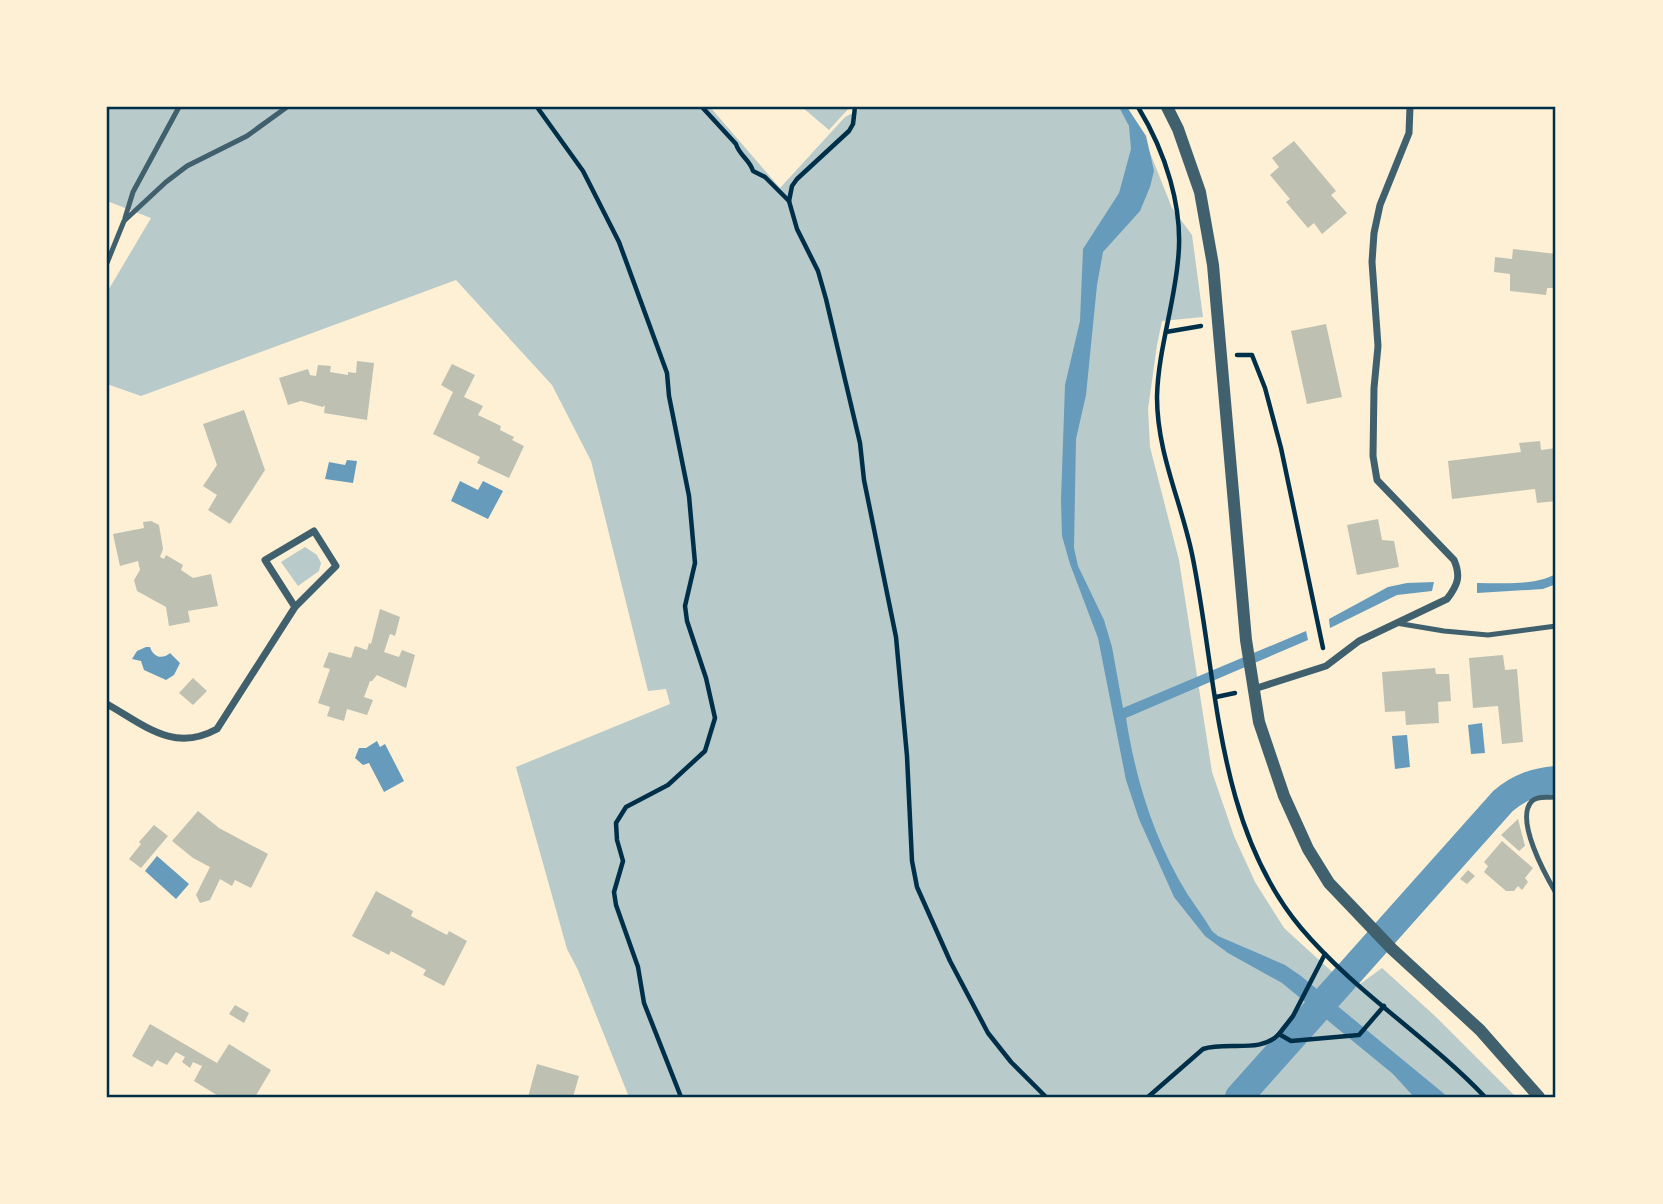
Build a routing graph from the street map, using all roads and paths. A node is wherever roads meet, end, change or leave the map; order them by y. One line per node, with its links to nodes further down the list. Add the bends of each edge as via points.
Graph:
1 (180, 107): 11 (lane, via 133,192)
2 (287, 107): 11 (lane, via 247,136 187,166)
3 (537, 107): 27 (path, via 583,171 619,242 667,373 689,496 695,563 685,606 715,718 705,751 668,785 626,807 616,823 623,860 614,892 638,967 644,1003)
4 (702, 107): 10 (path, via 736,144 753,171)
5 (855, 107): 10 (path, via 849,131 797,179)
6 (1138, 107): 9 (path)
7 (1167, 107): 13 (street, via 1200,192)
8 (1410, 107): 17 (street, via 1409,133 1380,205 1374,233 1378,346 1373,456 1377,480 1454,560 1460,573 1447,599)
9 (1163, 160)
10 (789, 201): 28 (path, via 818,271 860,443 895,636 917,887 988,1033)
11 (124, 221): 12 (lane)
12 (107, 263)
13 (1219, 324): 14 (path); 15 (street)
14 (1166, 332)
15 (1222, 354): 19 (path, via 1252,355 1265,388); 20 (street)
16 (295, 607): 16 (street, via 336,566 314,531 265,560); 21 (street, via 228,714 206,735 177,740 163,736)
17 (1395, 623): 18 (lane, via 1488,635); 19 (street, via 1359,641)
18 (1556, 626)
19 (1326, 666): 20 (street)
20 (1253, 689): 30 (street, via 1284,796 1329,883 1480,1030)
21 (107, 704)
22 (1553, 797): 23 (lane, via 1535,799 1528,816 1532,846)
23 (1556, 893)
24 (1325, 954): 26 (path)
25 (1384, 1006): 26 (path, via 1359,1035 1291,1041)
26 (1279, 1034): 29 (path, via 1264,1044 1203,1049)
27 (681, 1097)
28 (1046, 1097)
29 (1148, 1097)
30 (1539, 1097)

